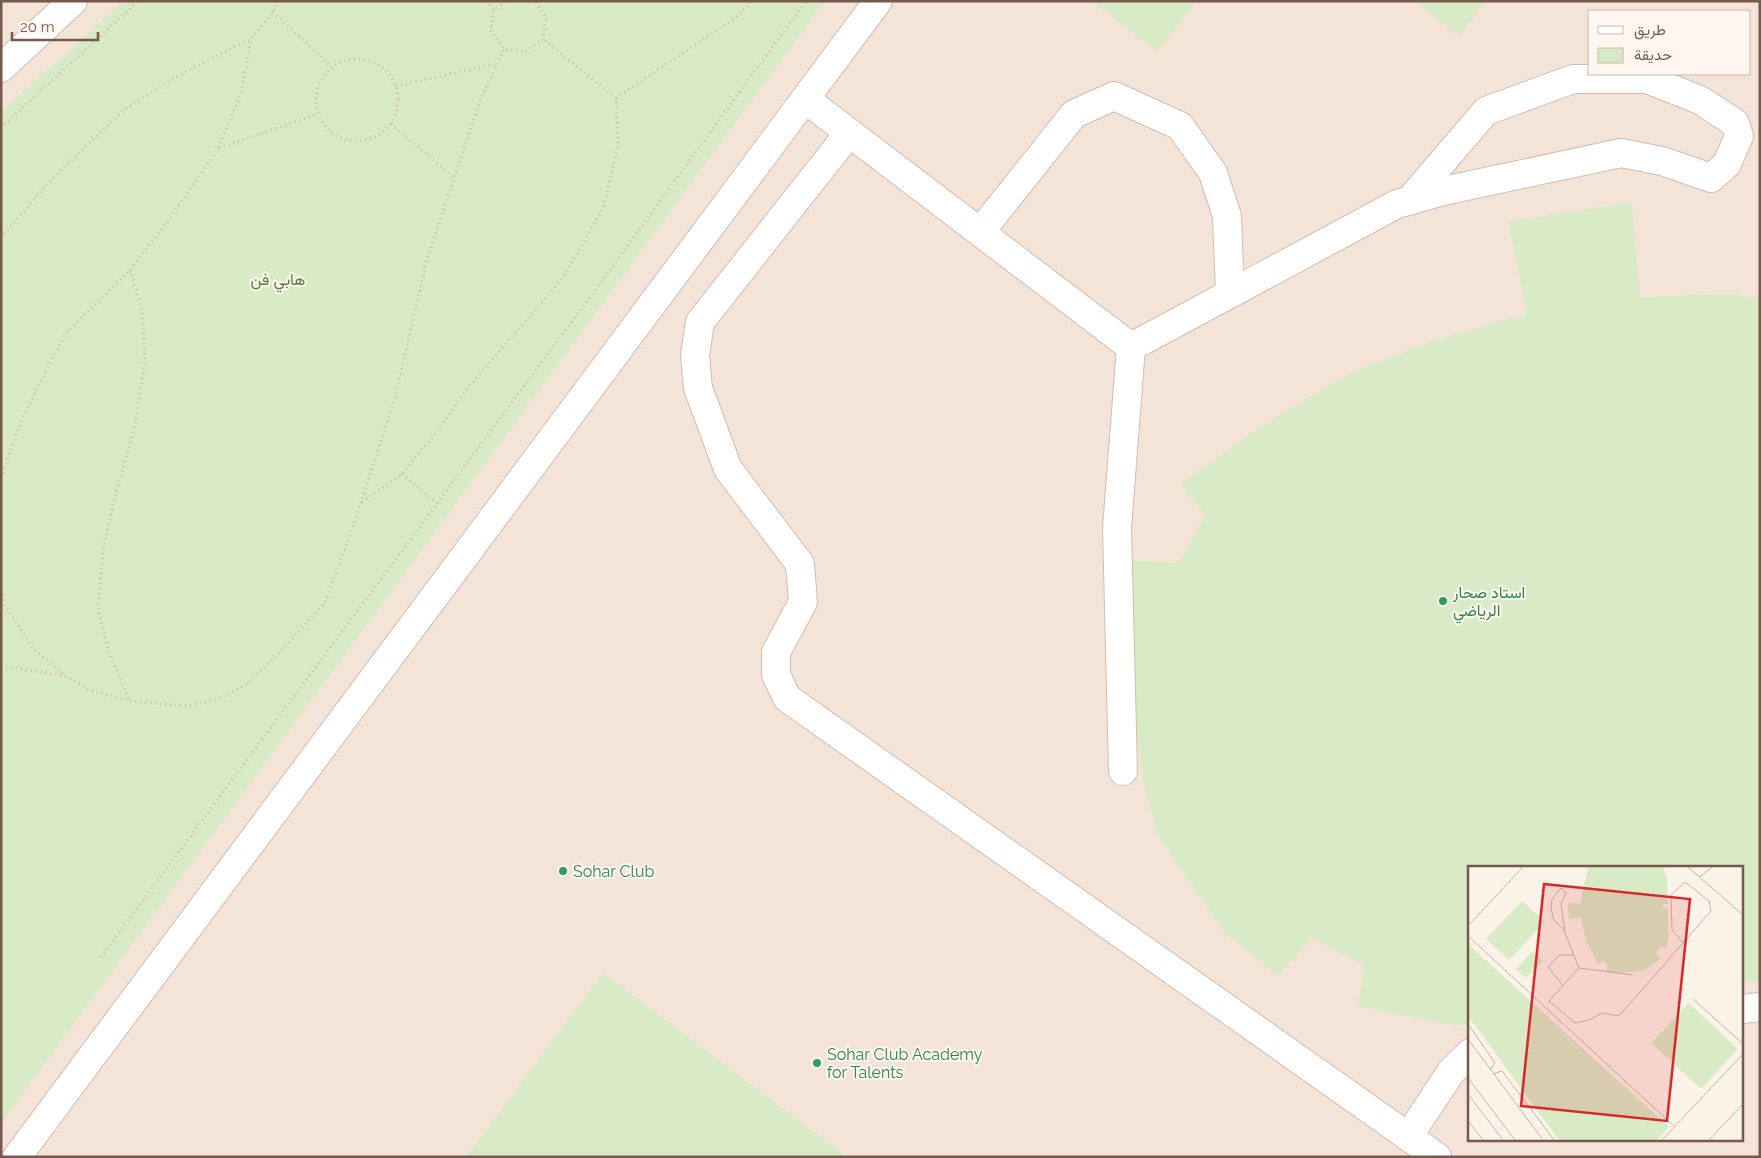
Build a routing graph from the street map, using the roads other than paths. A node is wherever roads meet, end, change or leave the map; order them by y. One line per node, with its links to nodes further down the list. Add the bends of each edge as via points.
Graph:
1 (73, 1): 3 (street)
2 (878, 1): 4 (street)
3 (1, 68)
4 (805, 100): 5 (street); 15 (street)
5 (849, 133): 7 (street); 14 (street, via 700,322 695,355 698,388 728,469 800,564 803,602 776,652 776,675 787,698)
6 (1409, 201): 6 (street, via 1621,153 1662,161 1711,178 1727,164 1740,136 1735,124 1700,100 1648,79 1573,79 1486,111); 8 (street, via 1397,204)
7 (980, 232): 8 (street, via 1074,114 1114,96 1180,126 1213,173 1227,216); 9 (street)
8 (1230, 294): 9 (street)
9 (1131, 347): 10 (street, via 1117,528)
10 (1123, 771)
11 (1760, 1007): 12 (street)
12 (1744, 1009)
13 (1468, 1055): 14 (street, via 1451,1072)
14 (1408, 1137): 16 (street)
15 (17, 1157)
16 (1437, 1157)

